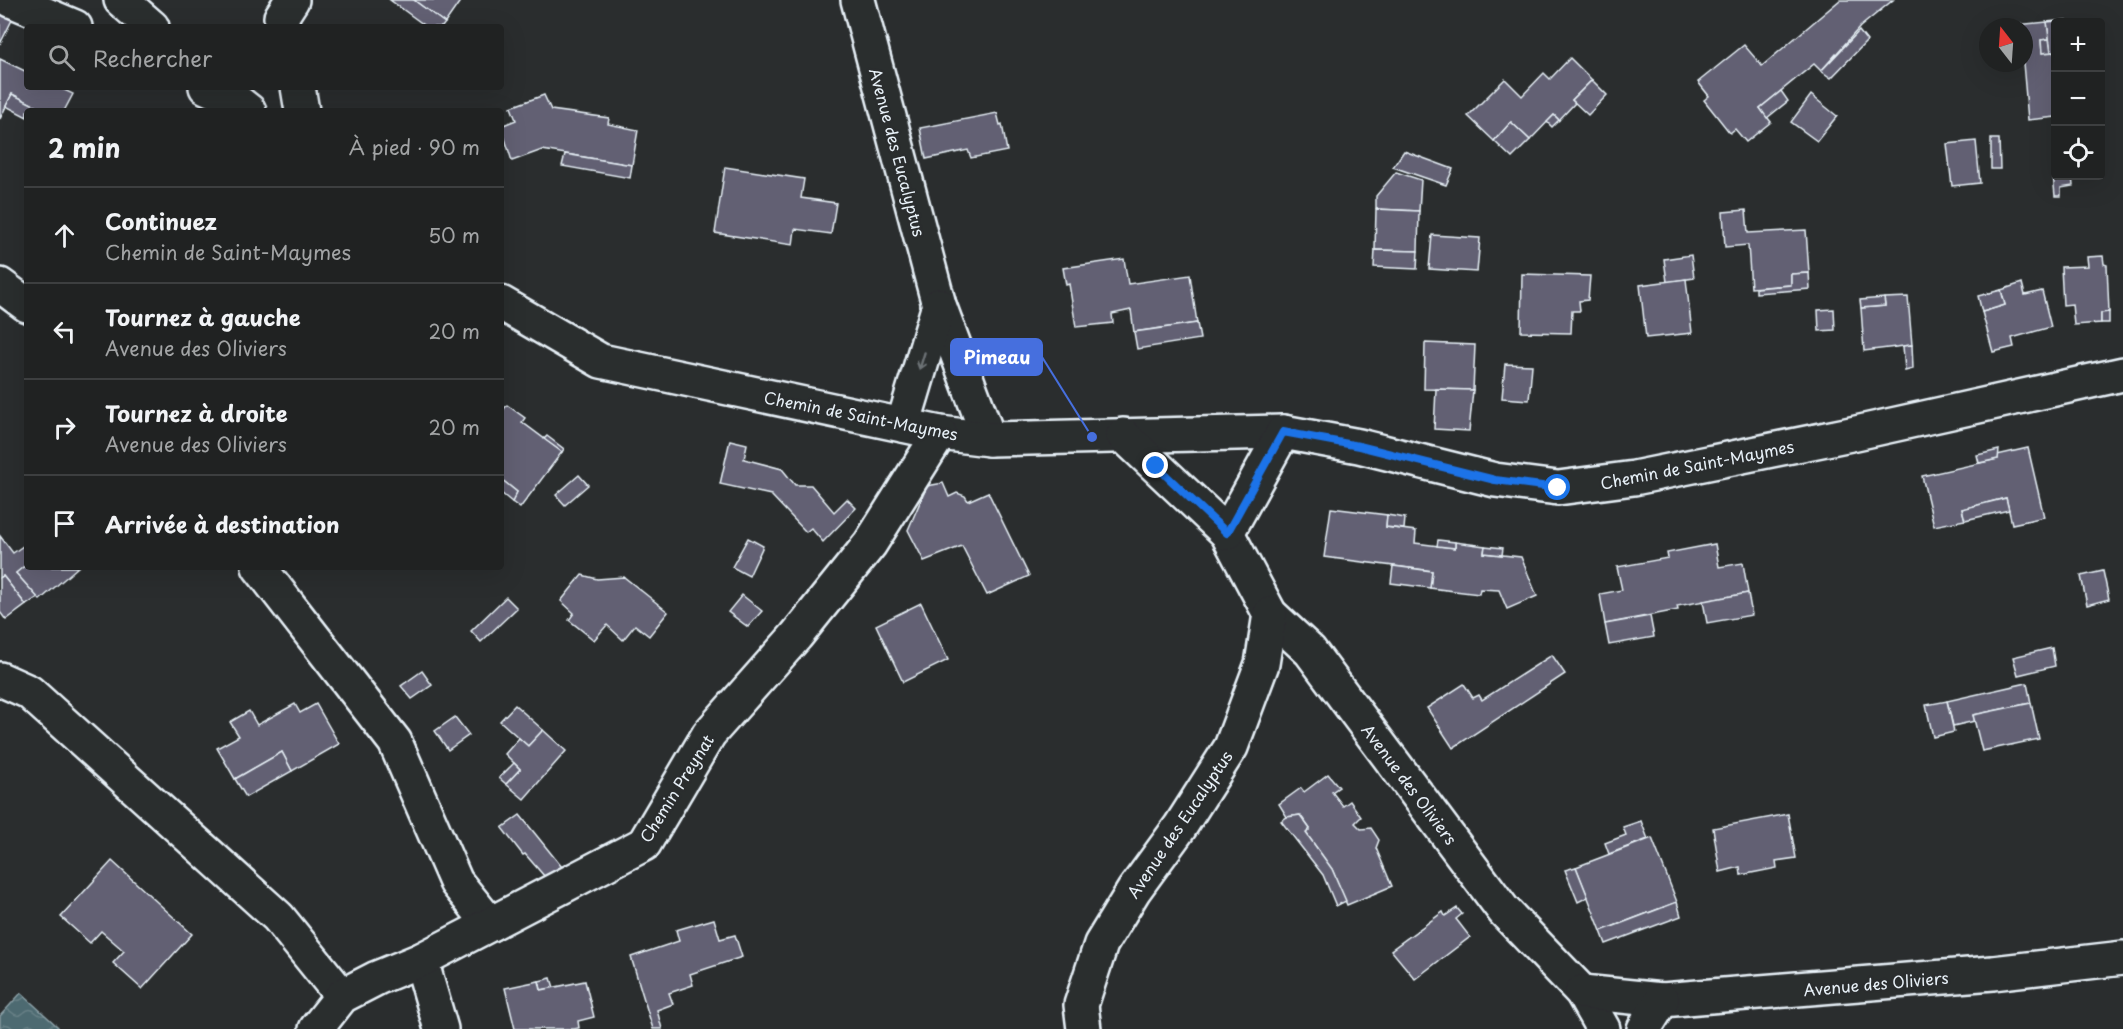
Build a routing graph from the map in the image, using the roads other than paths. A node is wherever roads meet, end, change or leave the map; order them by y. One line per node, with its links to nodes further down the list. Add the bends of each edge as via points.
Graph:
1 (11, 0): 5 (street)
2 (121, 0): 6 (street)
3 (292, 0): 7 (street, via 281,17)
4 (858, 0): 13 (street, Avenue des Eucalyptus)
5 (68, 24)
6 (149, 24)
7 (282, 24)
8 (299, 90): 9 (street)
9 (302, 108)
10 (0, 285): 11 (street)
11 (24, 303)
12 (504, 305): 15 (street, Chemin de Saint-Maymes, via 601,361)
13 (939, 305): 15 (street, one-way to 15); 19 (street, Avenue des Eucalyptus)
14 (2123, 374): 16 (street, Chemin de Saint-Maymes, via 1845,436 1634,478 1558,488 1495,480 1359,446)
15 (903, 425): 17 (street, Chemin de Saint-Maymes)
16 (1283, 432): 18 (street, Chemin de Saint-Maymes); 20 (street)
17 (940, 433): 19 (street, Chemin de Saint-Maymes); 24 (street, Chemin Preynat, via 870,544 796,636 709,734 644,844)
18 (1123, 435): 19 (street, Chemin de Saint-Maymes); 20 (street, Avenue des Oliviers)
19 (989, 439)
20 (1227, 533): 22 (street, Avenue des Oliviers)
21 (261, 570): 24 (street, via 395,742 456,882)
22 (1270, 614): 27 (street, Avenue des Oliviers, via 1310,651 1504,911); 32 (street, Avenue des Eucalyptus, via 1262,664 1231,747 1101,944 1081,1005)
23 (0, 679): 28 (street, via 29,693 278,917)
24 (490, 924): 26 (street, Chemin Preynat)
25 (2123, 958): 29 (street, Avenue des Oliviers, via 1993,973)
26 (421, 960): 28 (street, Chemin Preynat); 31 (street)
27 (1582, 992): 29 (street, Avenue des Oliviers); 33 (street, Avenue des Oliviers)
28 (342, 996): 30 (street, Chemin Preynat)
29 (1662, 1000): 34 (street)
30 (316, 1029)
31 (441, 1029)
32 (1084, 1029)
33 (1603, 1029)
34 (1644, 1029)

